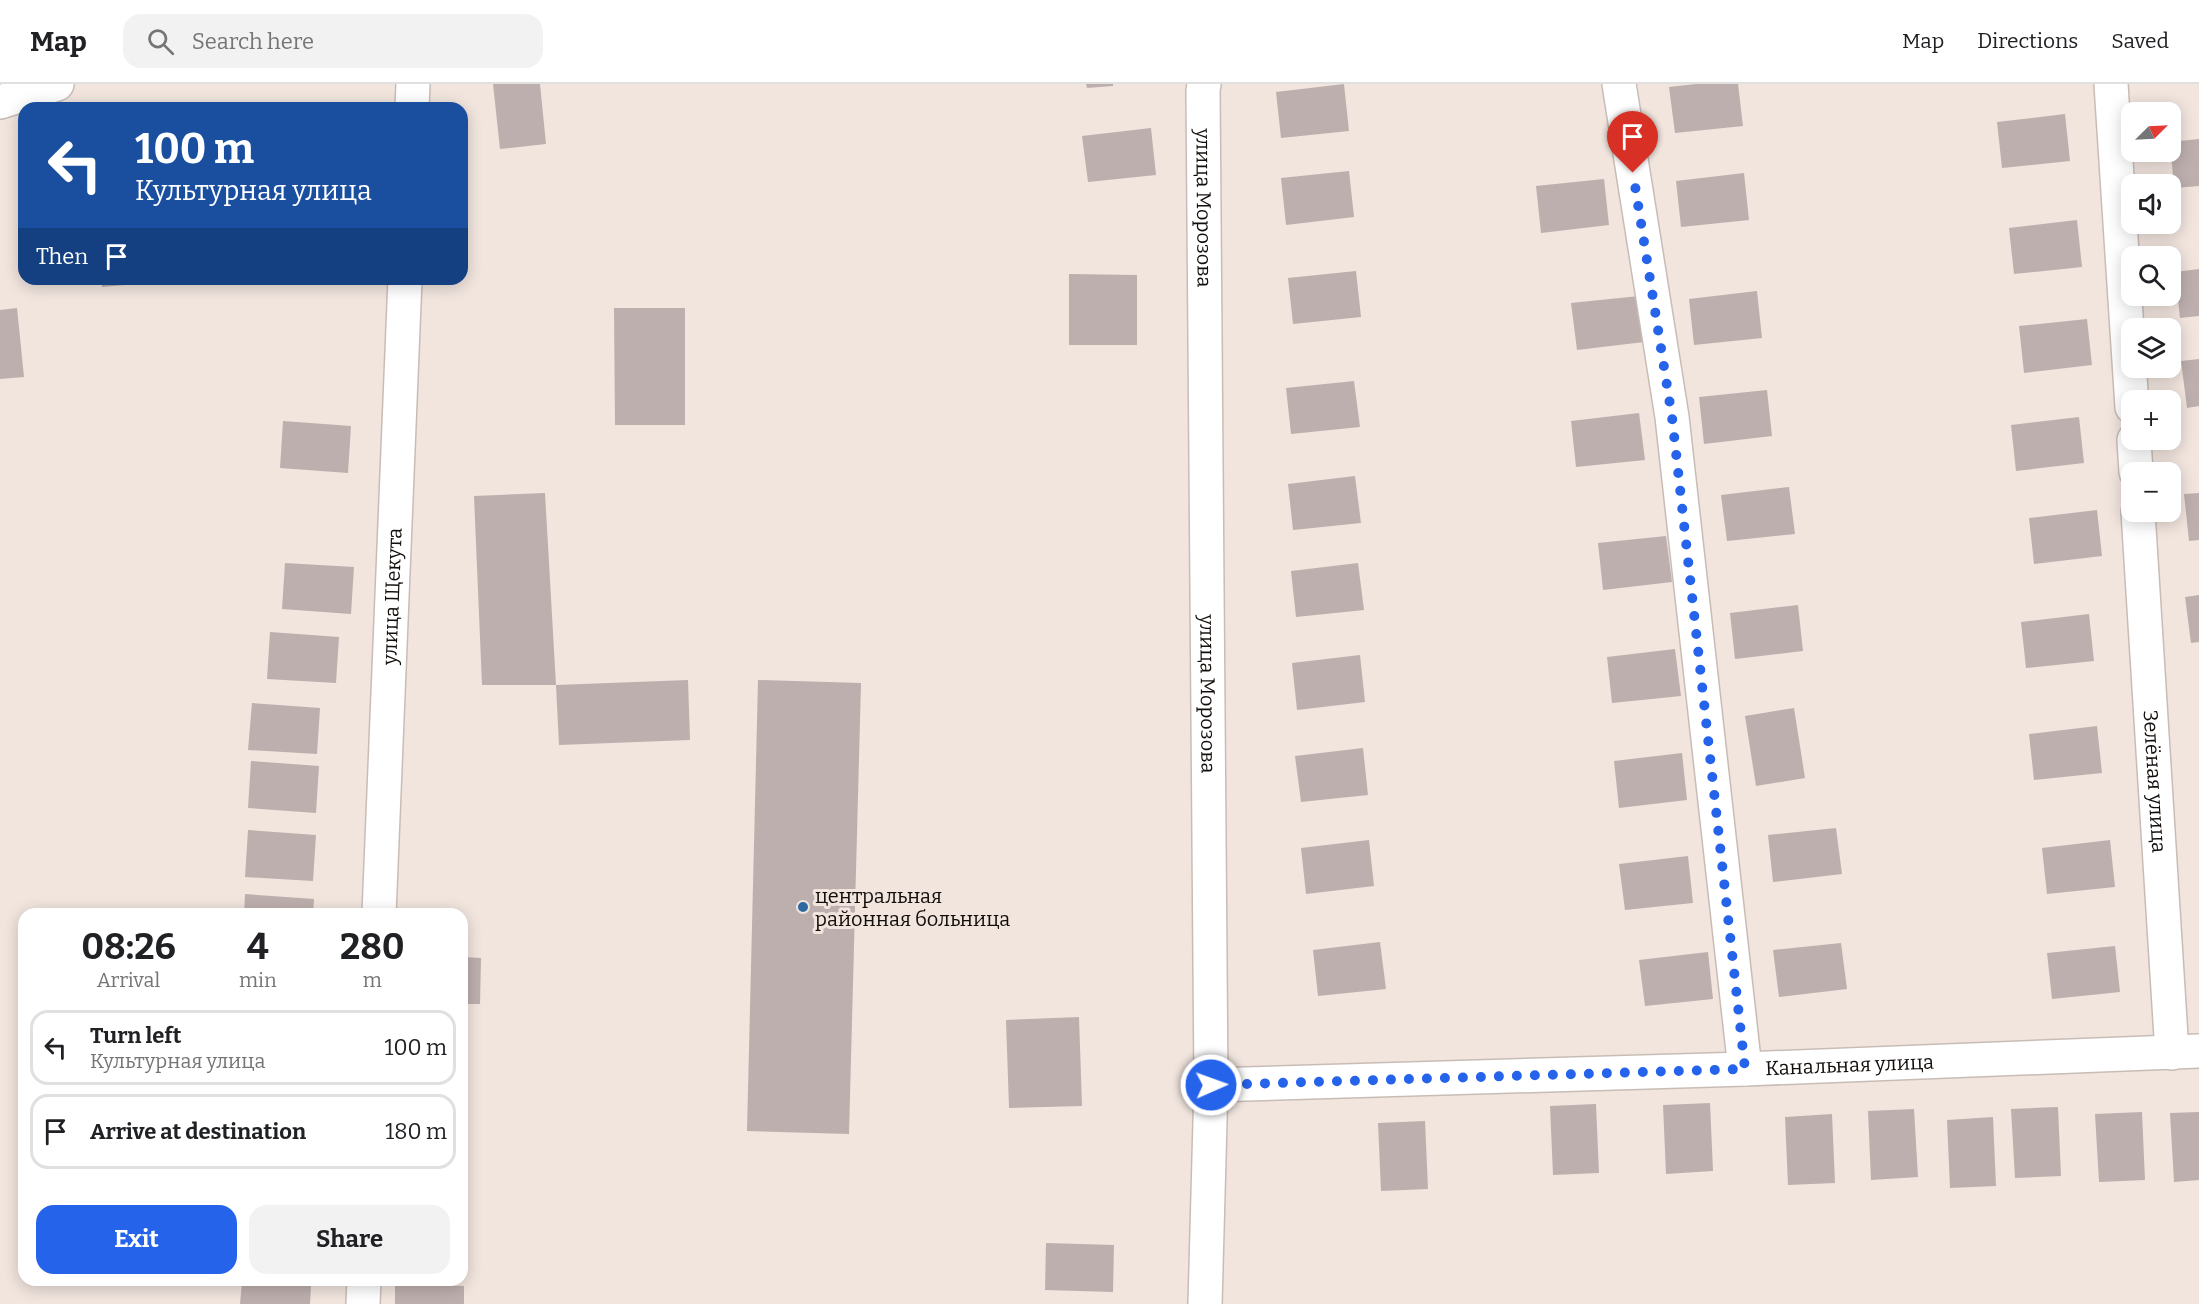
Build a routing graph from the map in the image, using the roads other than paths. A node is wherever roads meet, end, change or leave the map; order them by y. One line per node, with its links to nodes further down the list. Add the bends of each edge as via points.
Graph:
1 (57, 84): 6 (street)
2 (413, 84): 7 (street)
3 (1204, 84): 14 (street, улица Морозова)
4 (1619, 84): 13 (street, via 1672,417)
5 (2111, 84): 9 (street)
6 (0, 102)
7 (412, 102)
8 (405, 285): 11 (street, улица Щекута)
9 (2131, 390)
10 (2139, 522): 12 (street, Зелёная улица)
11 (379, 908)
12 (2186, 1052): 13 (street, Канальная улица)
13 (1745, 1069): 14 (street, Канальная улица)
14 (1211, 1085): 17 (street, улица Морозова)
15 (364, 1286): 16 (street)
16 (363, 1304)
17 (1205, 1304)

